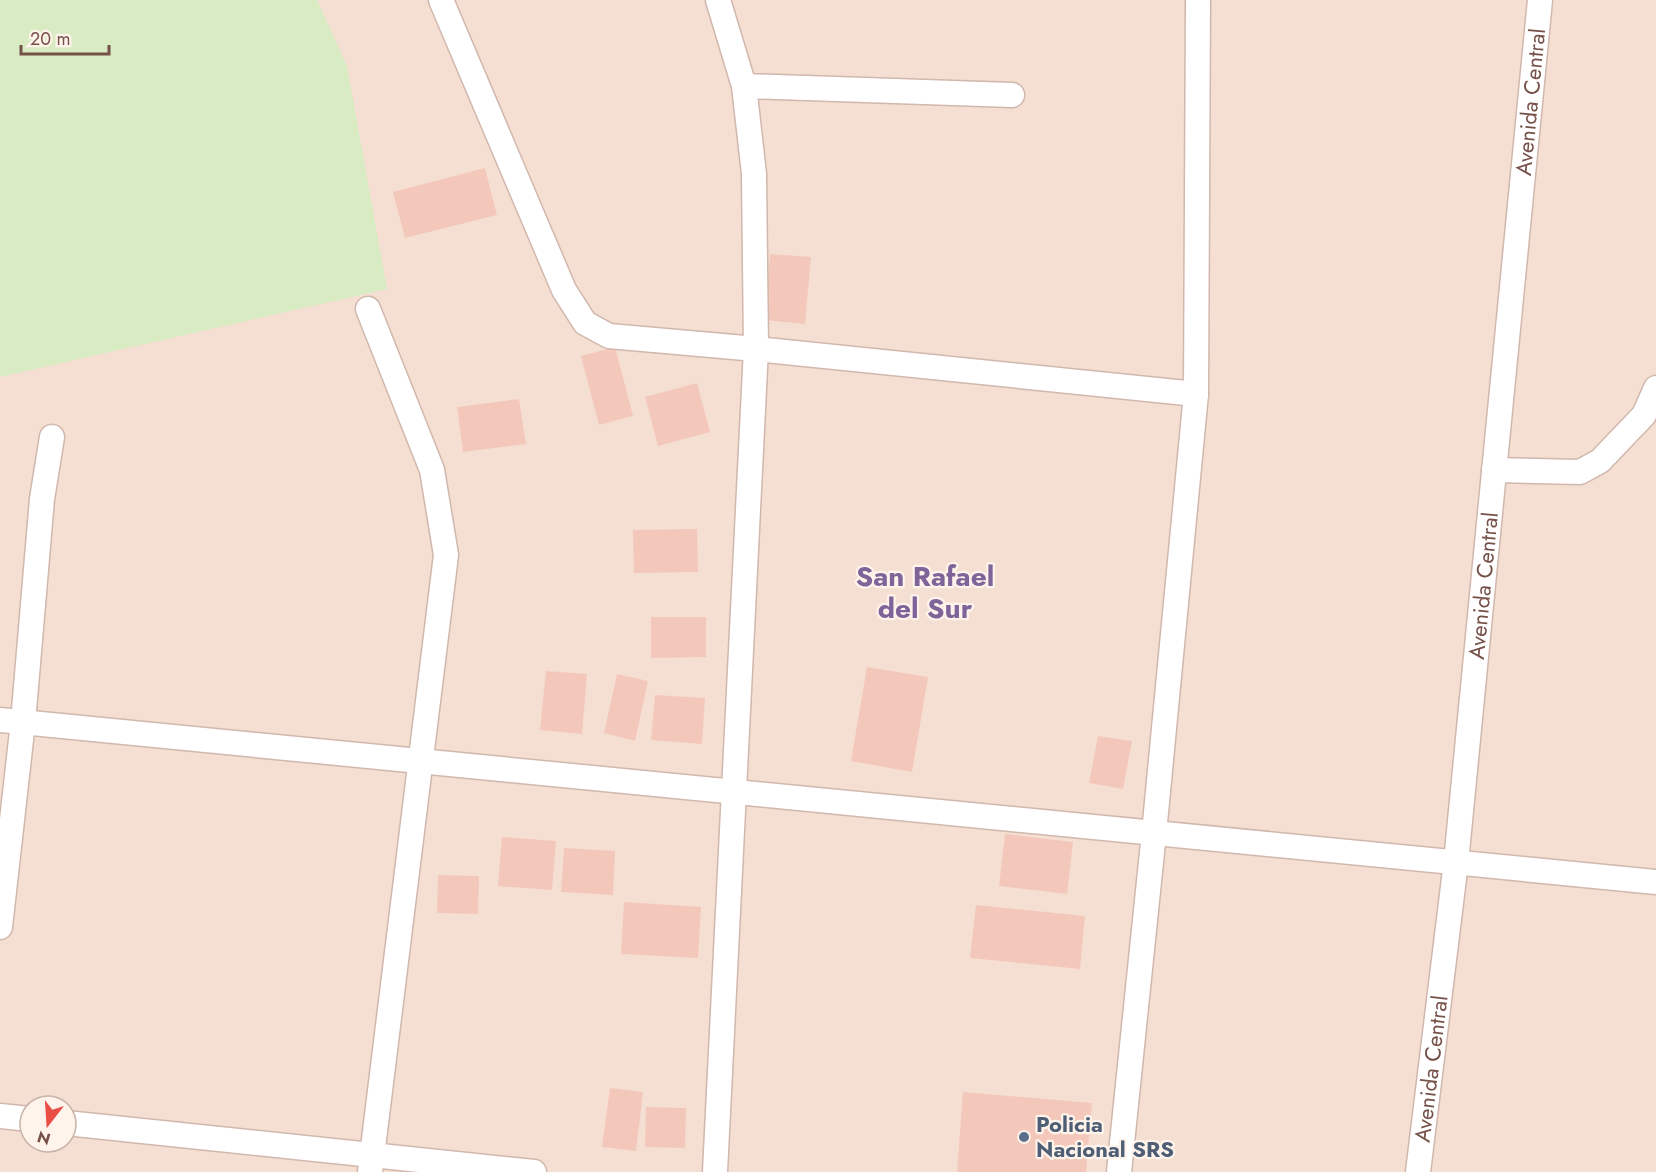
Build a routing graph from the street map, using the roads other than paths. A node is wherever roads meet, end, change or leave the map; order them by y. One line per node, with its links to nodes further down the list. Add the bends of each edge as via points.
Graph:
1 (441, 0): 8 (street, via 564,290 585,323 609,336)
2 (718, 0): 5 (street)
3 (1198, 0): 10 (street)
4 (1540, 0): 12 (street, Avenida Central)
5 (744, 86): 6 (street); 8 (street, via 754,174)
6 (1012, 95)
7 (368, 309): 14 (street, via 432,470 446,555)
8 (756, 349): 10 (street); 15 (street)
9 (1656, 388): 12 (street, via 1644,415 1600,461 1580,472)
10 (1196, 394): 16 (street)
11 (52, 437): 13 (street)
12 (1494, 470): 17 (street, Avenida Central)
13 (12, 721): 14 (street); 19 (street)
14 (421, 761): 15 (street); 23 (street)
15 (735, 792): 16 (street); 25 (street)
16 (1154, 833): 17 (street); 26 (street)
17 (1456, 862): 18 (street); 27 (street, Avenida Central)
18 (1656, 882)
19 (0, 927)
20 (0, 1116): 21 (street)
21 (18, 1118)
22 (78, 1125): 23 (street)
23 (371, 1163): 24 (street)
24 (534, 1172)
25 (715, 1172)
26 (1119, 1172)
27 (1418, 1172)

